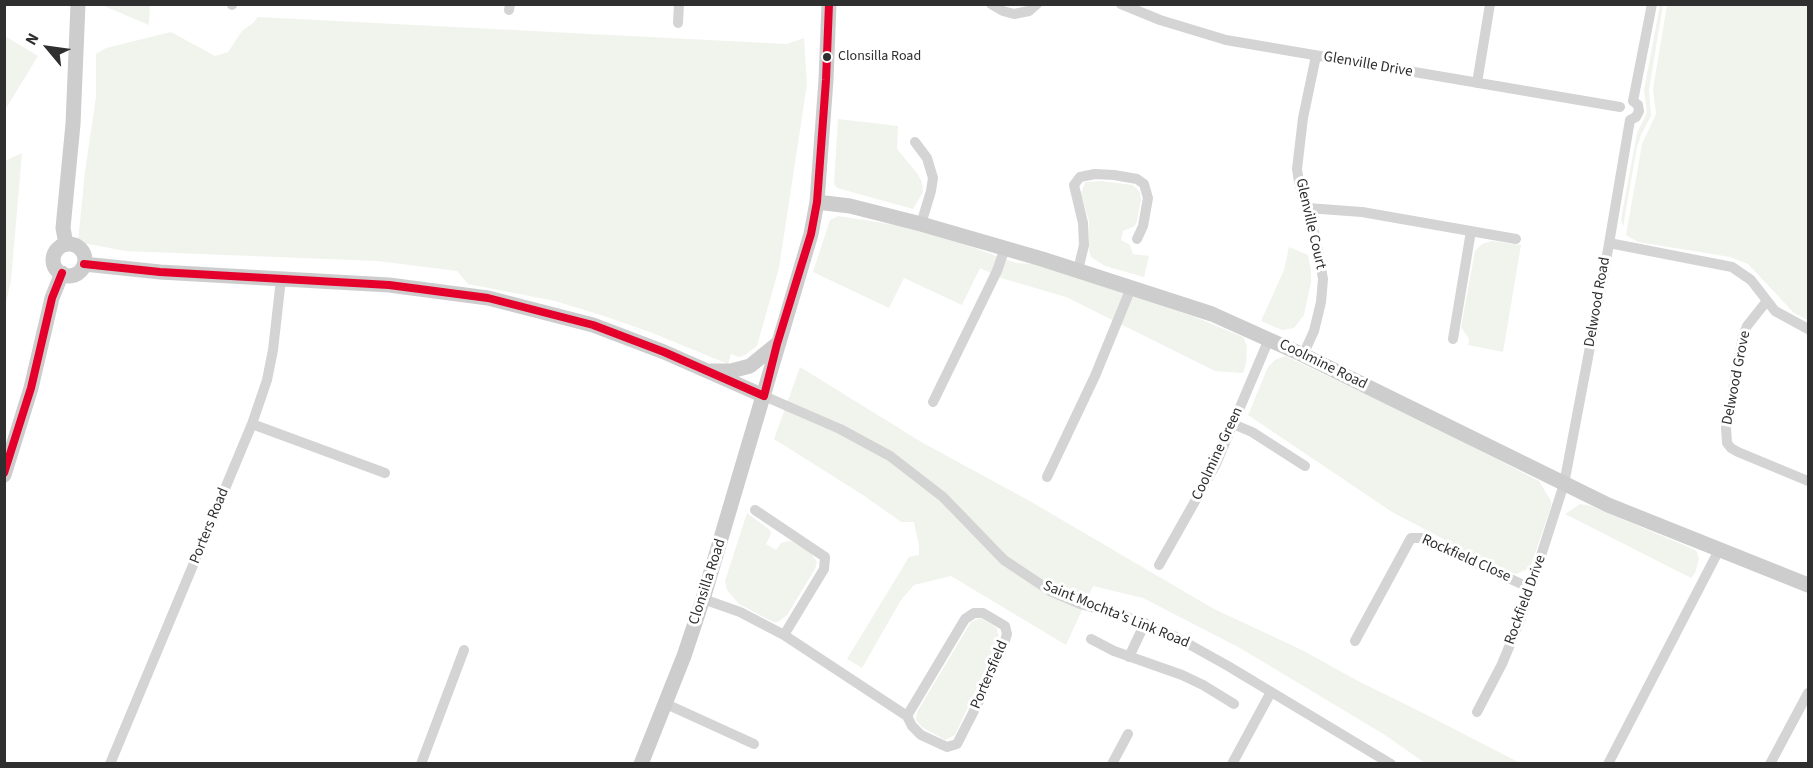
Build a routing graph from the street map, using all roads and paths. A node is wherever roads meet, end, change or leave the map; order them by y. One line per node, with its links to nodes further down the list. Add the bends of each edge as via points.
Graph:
1 (78, 4): 23 (street, via 73,124 63,228)
2 (679, 4): 9 (street)
3 (829, 4): 16 (street)
4 (991, 4): 5 (street, via 1014,14 1027,12)
5 (1037, 4)
6 (1121, 4): 10 (street, Glenville Drive, via 1212,37)
7 (1490, 4): 11 (street)
8 (1652, 4): 12 (street)
9 (678, 23)
10 (1316, 56): 11 (street, Glenville Drive); 17 (street, Glenville Court, via 1298,161)
11 (1477, 83): 13 (street, Glenville Drive)
12 (1633, 101): 13 (street, via 1625,101); 14 (street, via 1639,111)
13 (1620, 107): 14 (street, via 1622,116)
14 (1630, 120): 22 (street, Delwood Road)
15 (915, 142): 18 (street, via 927,158 933,178)
16 (817, 202): 18 (street, Coolmine Road, via 851,206); 34 (street, Clonsilla Road)
17 (1307, 208): 19 (street, via 1362,212); 35 (street, Glenville Court, via 1323,272 1321,302)
18 (921, 224): 24 (street, Coolmine Road)
19 (1471, 231): 21 (street); 33 (street)
20 (1137, 239): 26 (street, via 1148,198 1144,184 1137,179 1114,176 1080,177 1074,186 1083,223 1084,245)
21 (1516, 239)
22 (1609, 243): 30 (street, via 1732,267 1751,280); 46 (street, Delwood Road)
23 (66, 244): 25 (street, via 81,250); 27 (street, via 54,254 56,268)
24 (1005, 248): 26 (street, Coolmine Road); 38 (street)
25 (84, 264): 27 (street, via 73,275); 28 (street)
26 (1078, 270): 29 (street, Coolmine Road)
27 (62, 273): 43 (street)
28 (281, 279): 36 (street, via 415,288 519,305 593,325); 39 (street, Porters Road, via 267,380)
29 (1131, 288): 32 (street, Coolmine Road, via 1189,306); 44 (street)
30 (1766, 302): 31 (street); 45 (street, Delwood Grove, via 1743,336 1726,438 1738,452)
31 (1809, 329)
32 (1269, 339): 35 (street, Coolmine Road); 40 (street, Coolmine Green)
33 (1453, 339)
34 (777, 344): 36 (street, via 750,366); 37 (street, Clonsilla Road)
35 (1303, 355): 46 (street, Coolmine Road)
36 (707, 371): 37 (street)
37 (764, 396): 52 (street, Clonsilla Road); 53 (street, Saint Mochta's Link Road, via 890,456 943,497 1004,560 1052,592)
38 (933, 402)
39 (252, 424): 42 (street); 67 (street, Porters Road)
40 (1233, 424): 41 (street); 49 (street, Coolmine Green, via 1203,489)
41 (1305, 466)
42 (386, 473)
43 (4, 475)
44 (1047, 477)
45 (1809, 481)
46 (1564, 483): 48 (street, Coolmine Road, via 1637,518); 51 (street, Rockfield Drive)
47 (755, 510): 54 (street, via 825,557 824,569)
48 (1719, 550): 50 (street, Coolmine Road); 73 (street)
49 (1159, 565)
50 (1809, 585)
51 (1530, 588): 56 (street, Rockfield Close, via 1422,538 1411,538); 63 (street, Rockfield Drive, via 1504,659)
52 (703, 599): 54 (street, Portersfield); 61 (street, Clonsilla Road)
53 (1145, 623): 58 (street); 59 (street, Saint Mochta's Link Road, via 1200,649)
54 (784, 634): 64 (street, Portersfield)
55 (1091, 639): 58 (street)
56 (1355, 641)
57 (464, 650): 68 (street)
58 (1129, 657): 62 (street, via 1182,675)
59 (1271, 692): 71 (street); 72 (street, Saint Mochta's Link Road)
60 (1809, 693): 74 (street)
61 (664, 703): 66 (street); 69 (street, Clonsilla Road)
62 (1234, 704)
63 (1477, 712)
64 (906, 716): 64 (street, Portersfield, via 965,620 974,613 983,613 1005,626 1004,644 957,744 946,747 921,735)
65 (1128, 734): 70 (street)
66 (754, 744)
67 (110, 764)
68 (421, 764)
69 (641, 764)
70 (1112, 764)
71 (1232, 764)
72 (1391, 764)
73 (1608, 764)
74 (1770, 764)

